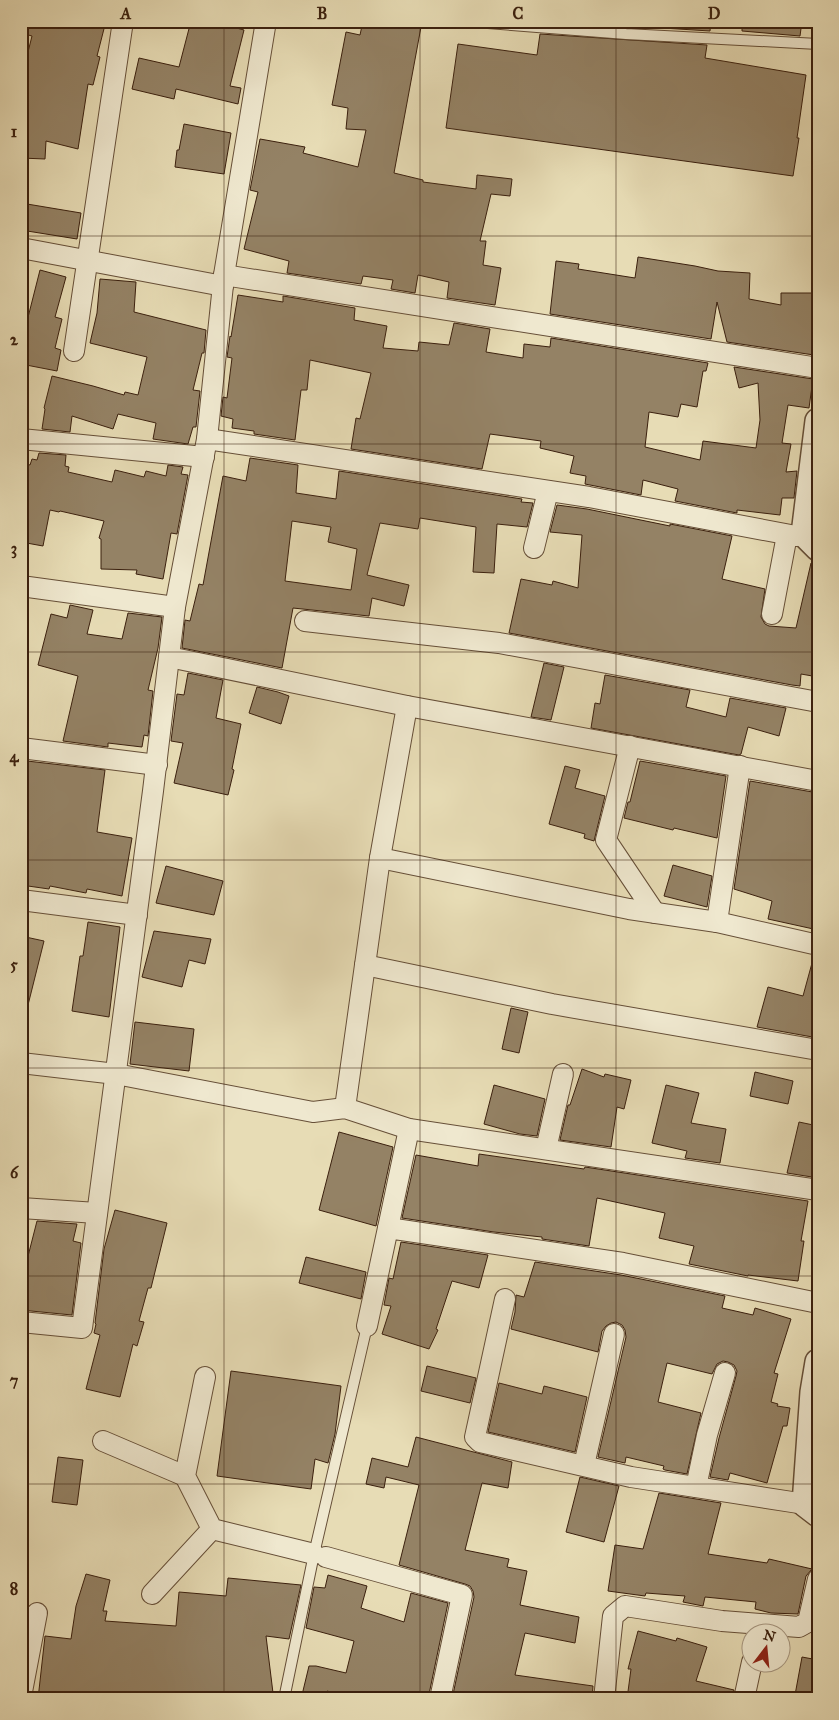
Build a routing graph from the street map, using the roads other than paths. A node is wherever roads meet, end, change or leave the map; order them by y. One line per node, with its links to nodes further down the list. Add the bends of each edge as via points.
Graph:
1 (123, 21): 6 (street)
2 (266, 21): 7 (street)
3 (462, 21): 4 (lane)
4 (818, 44)
5 (21, 248): 6 (street)
6 (87, 260): 7 (street); 8 (street)
7 (223, 280): 9 (street); 12 (street)
8 (74, 352)
9 (818, 368)
10 (818, 421): 14 (street)
11 (21, 439): 12 (street)
12 (205, 448): 13 (street); 17 (street)
13 (548, 491): 14 (street); 15 (street)
14 (803, 539): 18 (street)
15 (534, 548)
16 (21, 586): 17 (street)
17 (176, 607): 20 (street)
18 (772, 614)
19 (305, 621): 21 (street, via 499,643)
20 (169, 657): 22 (street); 25 (street)
21 (818, 702)
22 (407, 706): 23 (street); 28 (street)
23 (630, 746): 26 (street); 30 (street, via 606,840)
24 (21, 748): 25 (street)
25 (156, 766): 31 (street)
26 (740, 766): 27 (street); 32 (street)
27 (818, 781)
28 (380, 858): 30 (street); 34 (street)
29 (21, 900): 31 (street)
30 (655, 913): 32 (street)
31 (137, 915): 37 (street)
32 (718, 922): 33 (street)
33 (818, 945)
34 (365, 965): 35 (street, via 552,1004); 39 (street)
35 (818, 1050)
36 (21, 1063): 37 (street)
37 (116, 1074): 39 (street, via 313,1112); 44 (street)
38 (563, 1074): 41 (street)
39 (345, 1108): 40 (street)
40 (409, 1129): 41 (street); 45 (street)
41 (546, 1149): 42 (street)
42 (818, 1190)
43 (21, 1208): 44 (street)
44 (97, 1213): 48 (street, via 82,1328)
45 (388, 1228): 47 (street, via 623,1263); 49 (street)
46 (505, 1299): 55 (street, via 475,1437 480,1442)
47 (818, 1303)
48 (21, 1322)
49 (367, 1326): 60 (lane)
50 (614, 1334): 55 (street)
51 (818, 1362): 58 (street, via 813,1392)
52 (725, 1373): 57 (street)
53 (205, 1376): 56 (street)
54 (104, 1441): 56 (street)
55 (584, 1466): 57 (street)
56 (185, 1476): 59 (street)
57 (696, 1487): 58 (street)
58 (811, 1509)
59 (212, 1529): 60 (street); 62 (street)
60 (320, 1556): 68 (lane); 69 (street, via 462,1595)
61 (818, 1579): 65 (street, via 808,1622)
62 (152, 1594)
63 (37, 1613): 67 (street)
64 (742, 1625): 70 (street, via 625,1606 613,1616)
65 (792, 1627)
66 (750, 1672): 71 (street)
67 (21, 1697)
68 (284, 1699)
69 (440, 1699)
70 (604, 1699)
71 (744, 1699)

